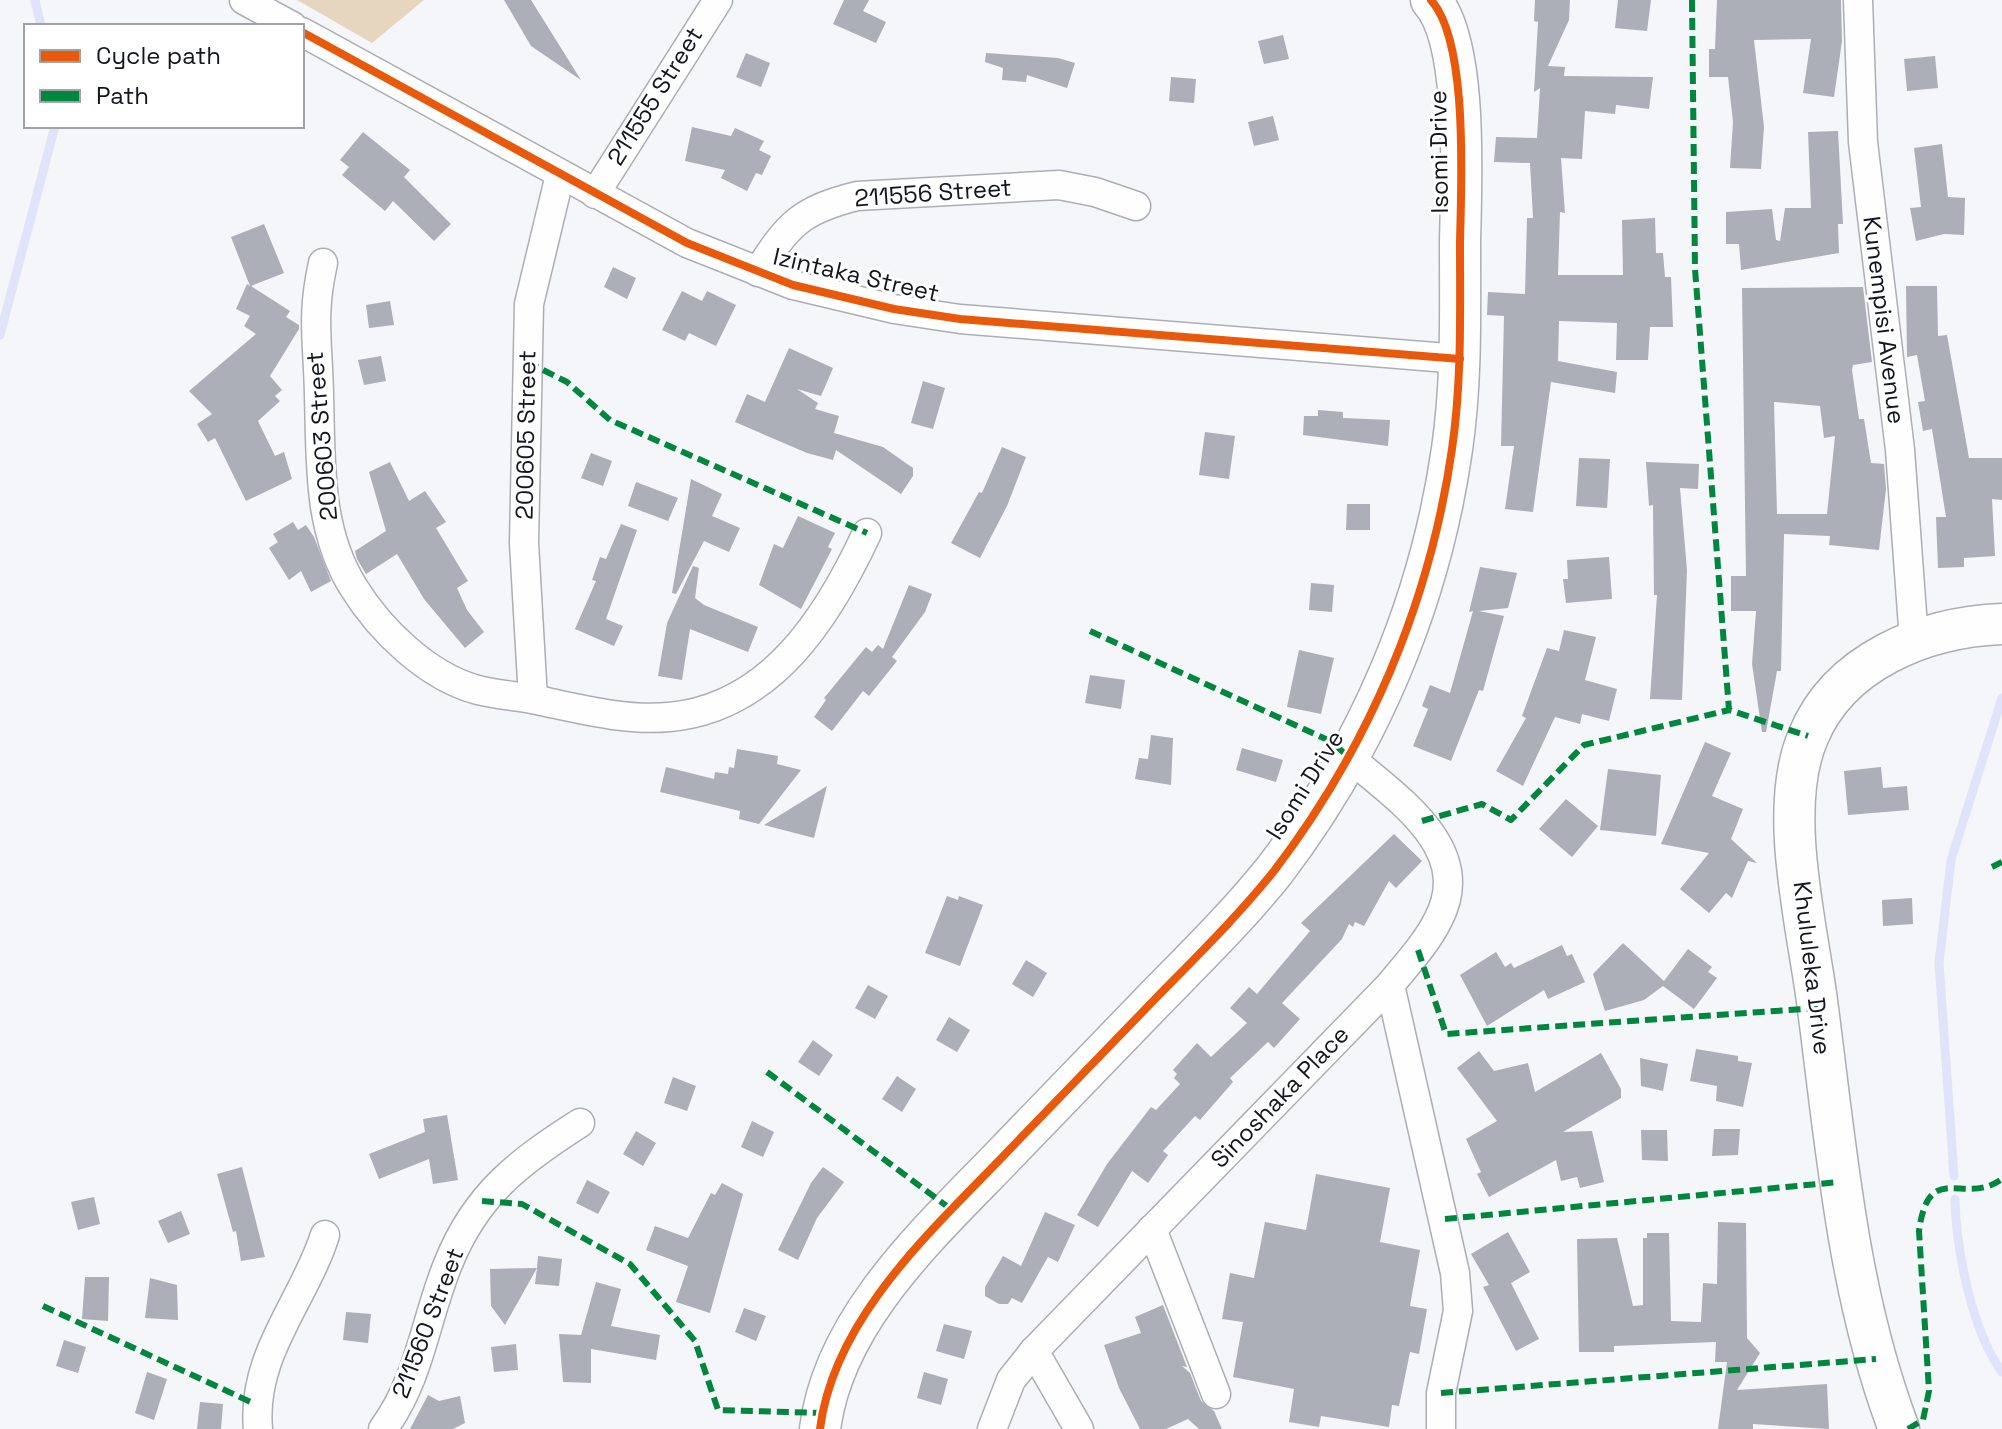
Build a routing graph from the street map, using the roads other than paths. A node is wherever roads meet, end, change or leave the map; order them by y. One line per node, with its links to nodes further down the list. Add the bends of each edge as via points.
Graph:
1 (244, 0): 5 (street)
2 (718, 0): 8 (street, 211555 Street)
3 (1858, 0): 15 (street, Kunempisi Avenue, via 1863,142 1900,450)
4 (1443, 3): 12 (street, Isomi Drive, via 1461,126)
5 (288, 24)
6 (304, 33): 7 (street, Izintaka Street)
7 (560, 175): 8 (street, Izintaka Street); 16 (street, 200605 Street, via 529,304 524,528)
8 (595, 194): 11 (street, Izintaka Street, via 687,243)
9 (1136, 206): 11 (street, 211556 Street, via 1059,185 857,196 827,204 792,223)
10 (323, 263): 16 (street, 200603 Street, via 314,337 324,507 331,543 354,589 414,655 475,689)
11 (758, 272): 12 (street, Izintaka Street, via 894,309 960,319)
12 (1460, 359): 17 (street, Isomi Drive, via 1452,445 1428,566 1388,677)
13 (867, 533): 16 (street, 200603 Street, via 846,578 811,631 774,671 739,694 695,713 667,718 622,716)
14 (2002, 624): 15 (street, Khululeka Drive)
15 (1914, 640): 30 (street, Khululeka Drive, via 1861,671 1829,701 1808,736 1796,796 1798,857 1839,1182 1876,1359)
16 (533, 699)
17 (1349, 757): 18 (street, Sinoshaka Place, via 1422,821 1444,852 1449,887 1439,918); 26 (street, Isomi Drive, via 1261,885 952,1210 882,1291 841,1362)
18 (1390, 985): 20 (street, Sinoshaka Place); 29 (street, via 1455,1273 1458,1311 1441,1393)
19 (580, 1123): 25 (street, 211560 Street, via 507,1173 482,1201 447,1265 409,1387)
20 (1152, 1229): 22 (street, Sinoshaka Place); 23 (street)
21 (325, 1235): 24 (street, via 314,1269 265,1363 255,1404)
22 (1034, 1351): 27 (street, Sinoshaka Place, via 1011,1380); 28 (street)
23 (1216, 1394)
24 (258, 1429)
25 (383, 1429)
26 (820, 1429)
27 (992, 1429)
28 (1079, 1429)
29 (1441, 1429)
30 (1899, 1429)

